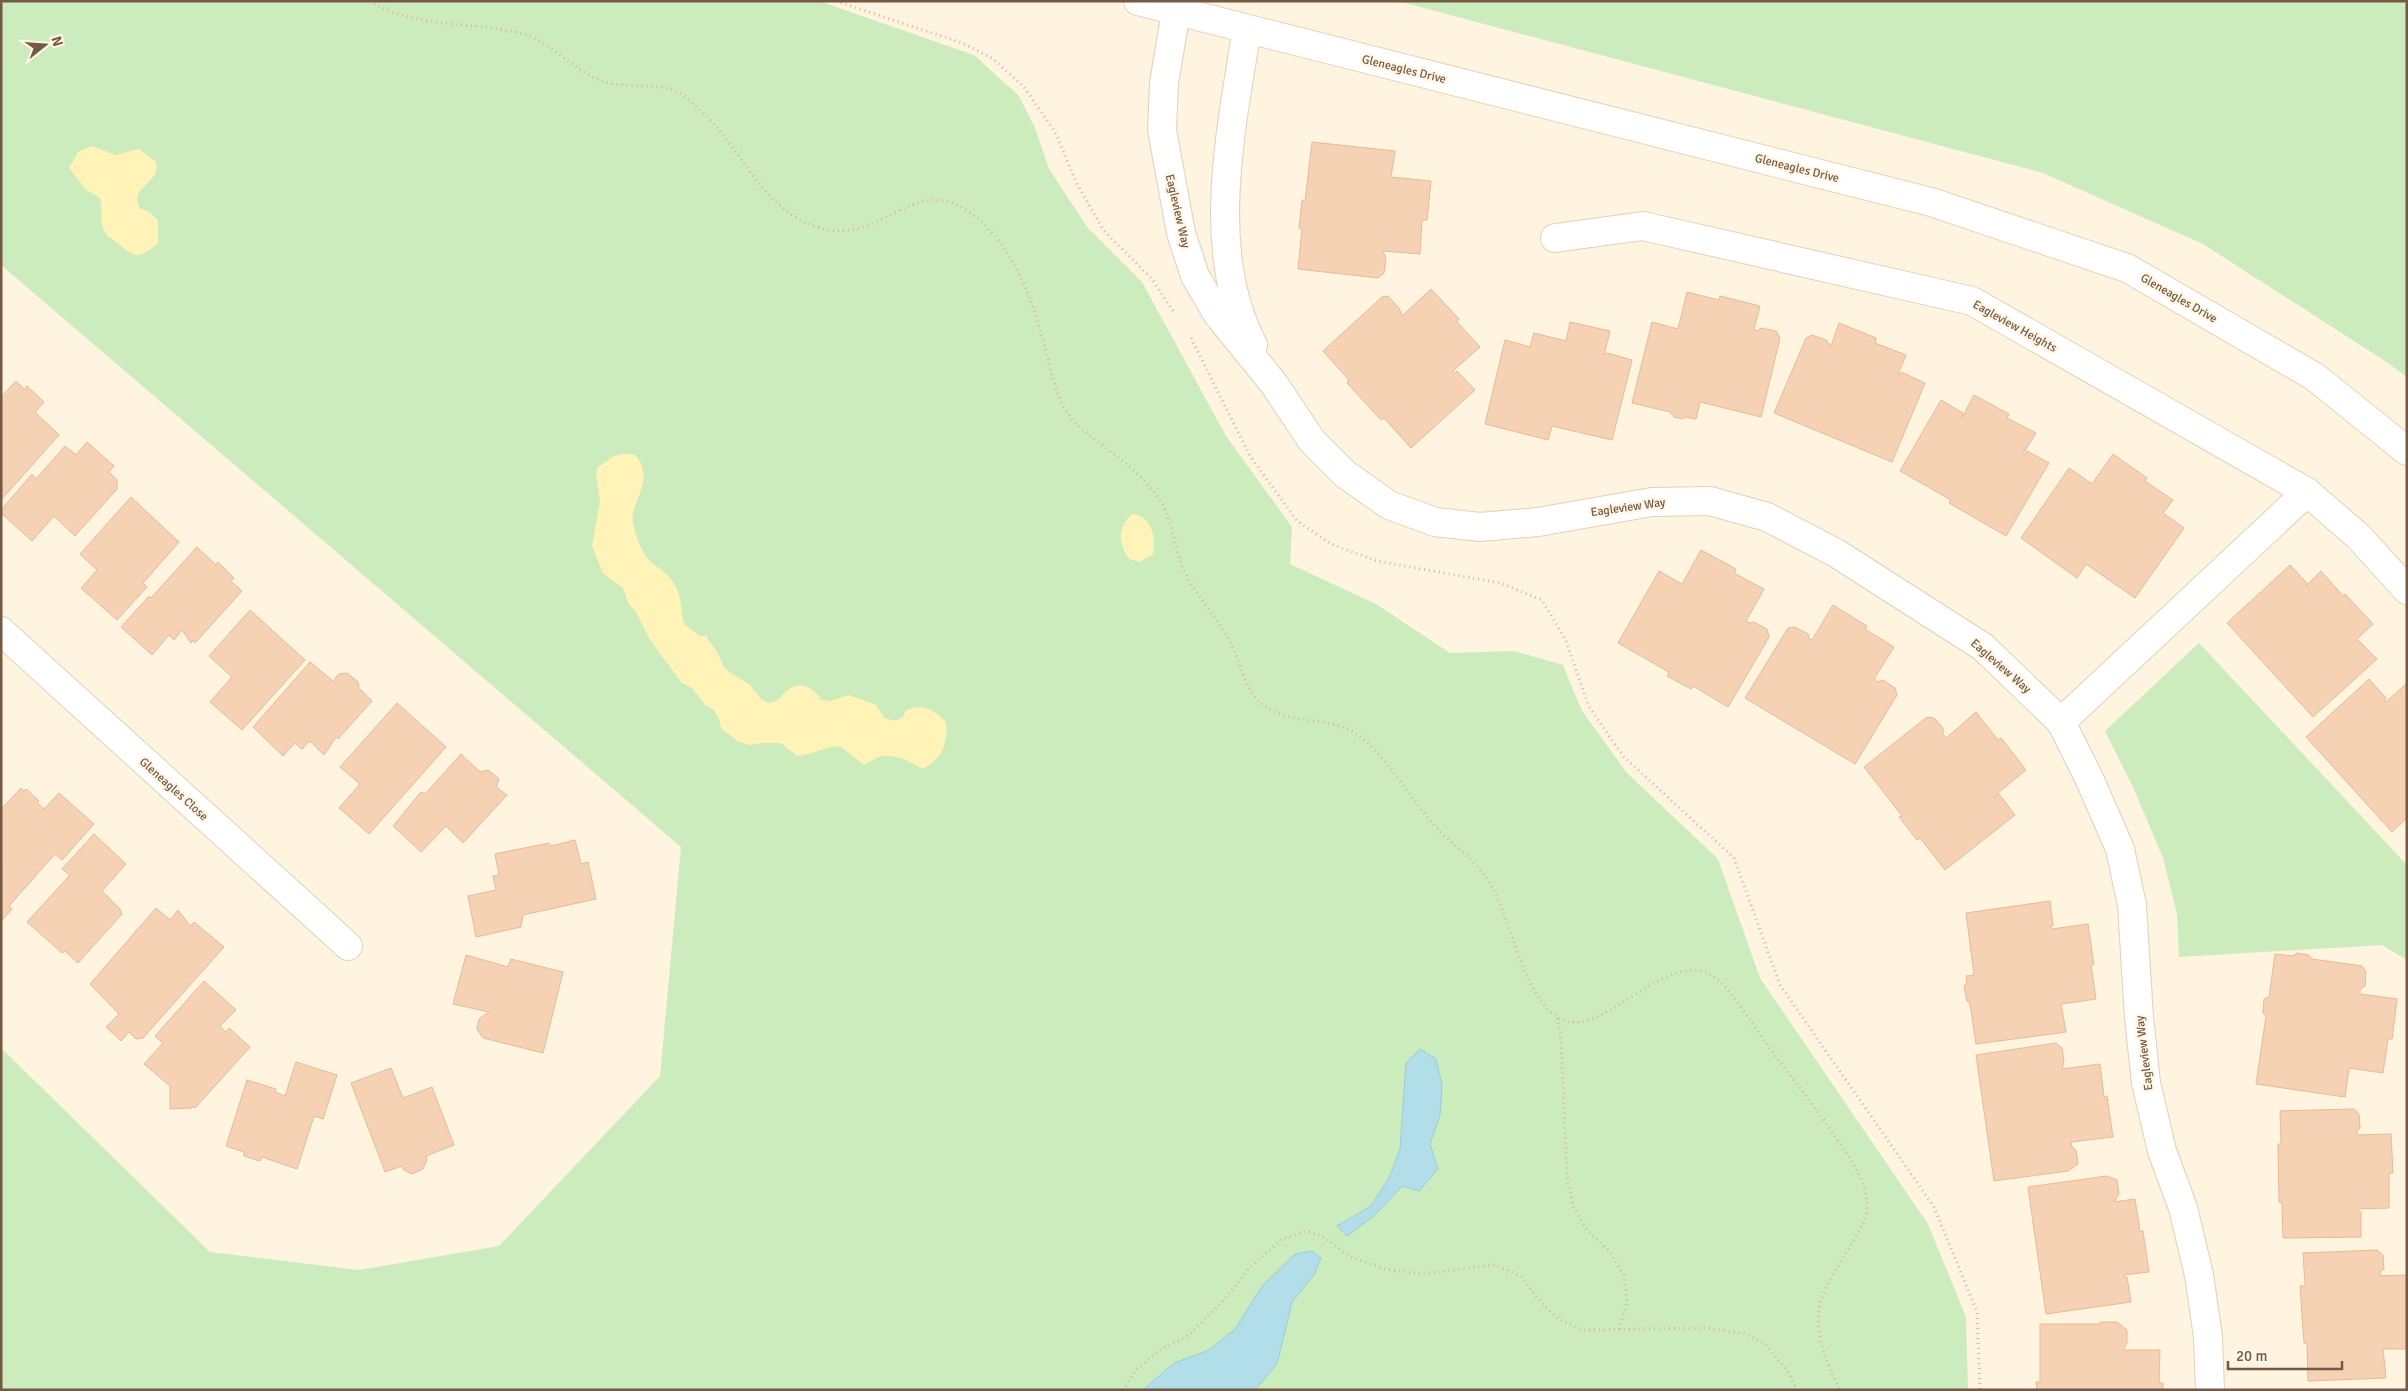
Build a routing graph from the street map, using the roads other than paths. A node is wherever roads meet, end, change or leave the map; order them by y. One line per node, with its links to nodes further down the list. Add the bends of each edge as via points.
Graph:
1 (1138, 1): 2 (street, Gleneagles Drive)
2 (1176, 12): 3 (street, Gleneagles Drive); 5 (street, Eagleview Way, via 1164,83 1162,130 1181,233 1194,276 1218,315)
3 (1246, 29): 5 (street, Eagleview Way, via 1226,161 1225,248 1242,324); 6 (street, Gleneagles Drive, via 1931,202 2127,268 2315,377)
4 (1555, 238): 7 (street, Eagleview Heights, via 1643,226 1972,300)
5 (1274, 384): 10 (street, Eagleview Way, via 1312,441 1345,474 1388,505 1435,522 1480,527 1538,522 1652,502 1710,501 1767,517 1836,553 1983,647)
6 (2407, 451)
7 (2307, 492): 8 (street, Eagleview Heights, via 2358,537); 10 (street)
8 (2407, 590)
9 (1, 631): 11 (street, Gleneagles Close)
10 (2061, 722): 12 (street, Eagleview Way, via 2120,849 2132,905 2146,1083 2162,1151 2182,1208 2199,1275 2208,1337)
11 (348, 946)
12 (2210, 1390)

